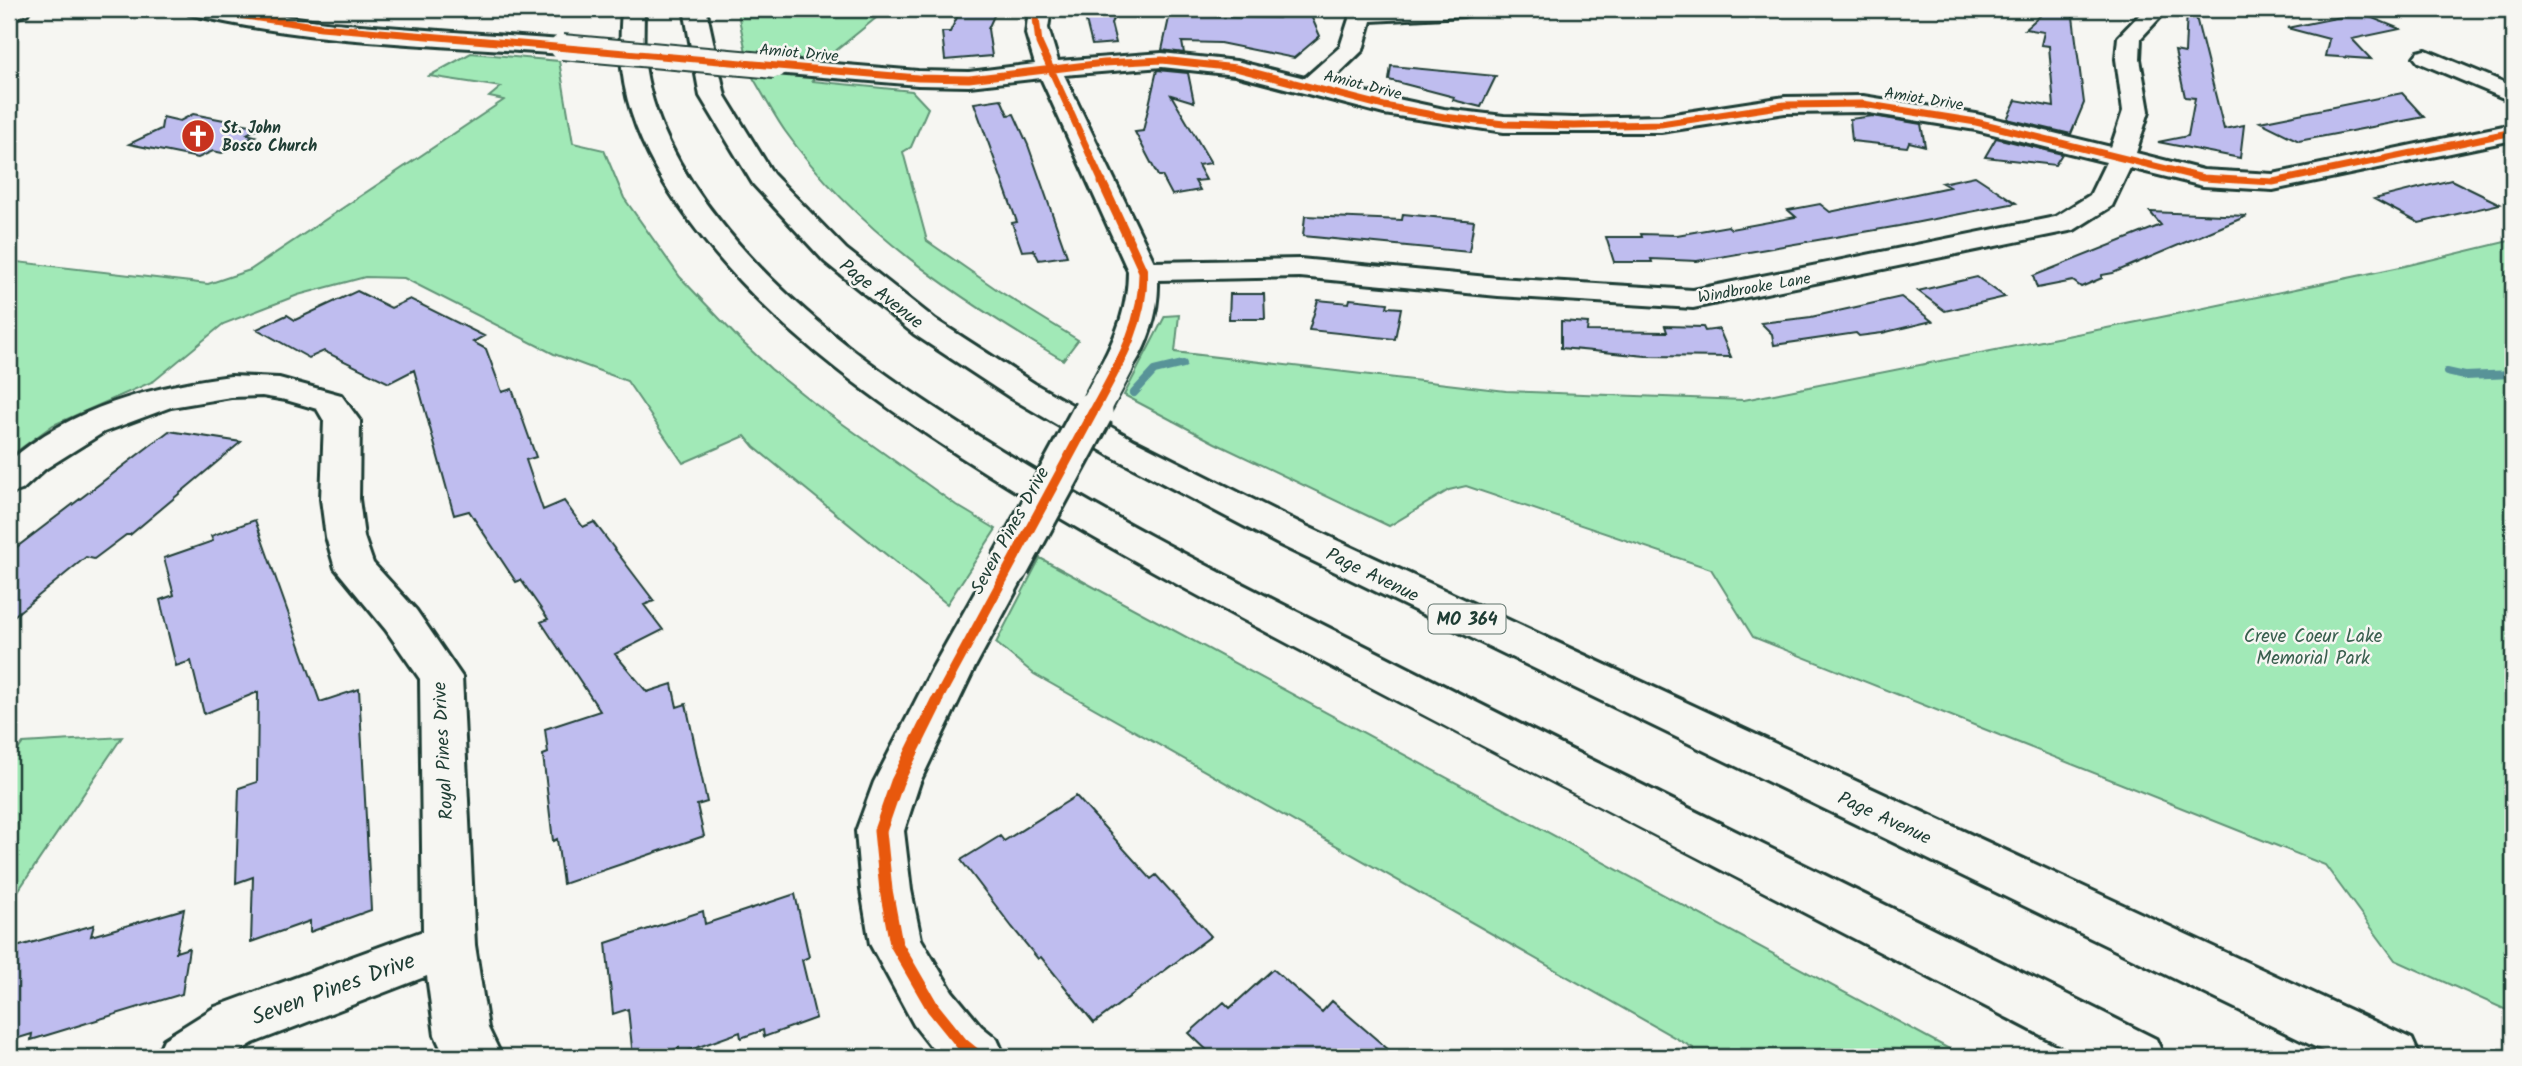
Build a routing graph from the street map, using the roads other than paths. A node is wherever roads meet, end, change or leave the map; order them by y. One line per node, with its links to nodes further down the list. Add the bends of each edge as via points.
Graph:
1 (19, 9): 9 (main road)
2 (197, 9): 11 (main road, Amiot Drive, bridge, via 321,27 918,78 969,79)
3 (633, 9): 22 (main road, via 634,74 641,105 668,167 689,200 741,264 811,331 919,413 1073,510 1235,598)
4 (695, 9): 23 (main road, Page Avenue / MO 364, via 697,45 716,103 751,162 778,196 873,287 985,368 1119,446 1292,535)
5 (1040, 9): 11 (main road, Seven Pines Drive, via 1036,18 1039,43)
6 (1462, 9): 8 (main road)
7 (2157, 9): 15 (main road, Windbrooke Lane, via 2130,37 2128,59 2136,111)
8 (1358, 12): 12 (main road, via 1351,50)
9 (9, 13)
10 (2426, 57): 13 (main road)
11 (1049, 71): 12 (main road, Amiot Drive, via 1151,61 1203,63); 16 (main road, Seven Pines Drive)
12 (1310, 87): 15 (main road, Amiot Drive, via 1444,117 1563,126 1661,124 1785,105 1863,104 1976,122)
13 (2513, 95)
14 (2513, 132): 15 (main road, Amiot Drive, via 2273,182 2203,178)
15 (2121, 159): 16 (main road, Windbrooke Lane, via 2102,200 2064,224 1693,299 1300,268)
16 (1143, 271): 19 (main road, Seven Pines Drive, bridge, via 1144,302 1132,338 954,667 897,782 880,831 896,944)
17 (9, 482): 18 (main road, Royal Pines Drive, via 57,443 106,419 164,399 218,387 263,386 329,401 342,421 340,499 355,568 401,620 441,677)
18 (449, 945): 20 (main road, Seven Pines Drive, via 234,1025); 21 (main road, Royal Pines Drive, via 462,1035)
19 (961, 1053)
20 (183, 1057)
21 (475, 1057)
22 (2137, 1057)
23 (2393, 1057)

